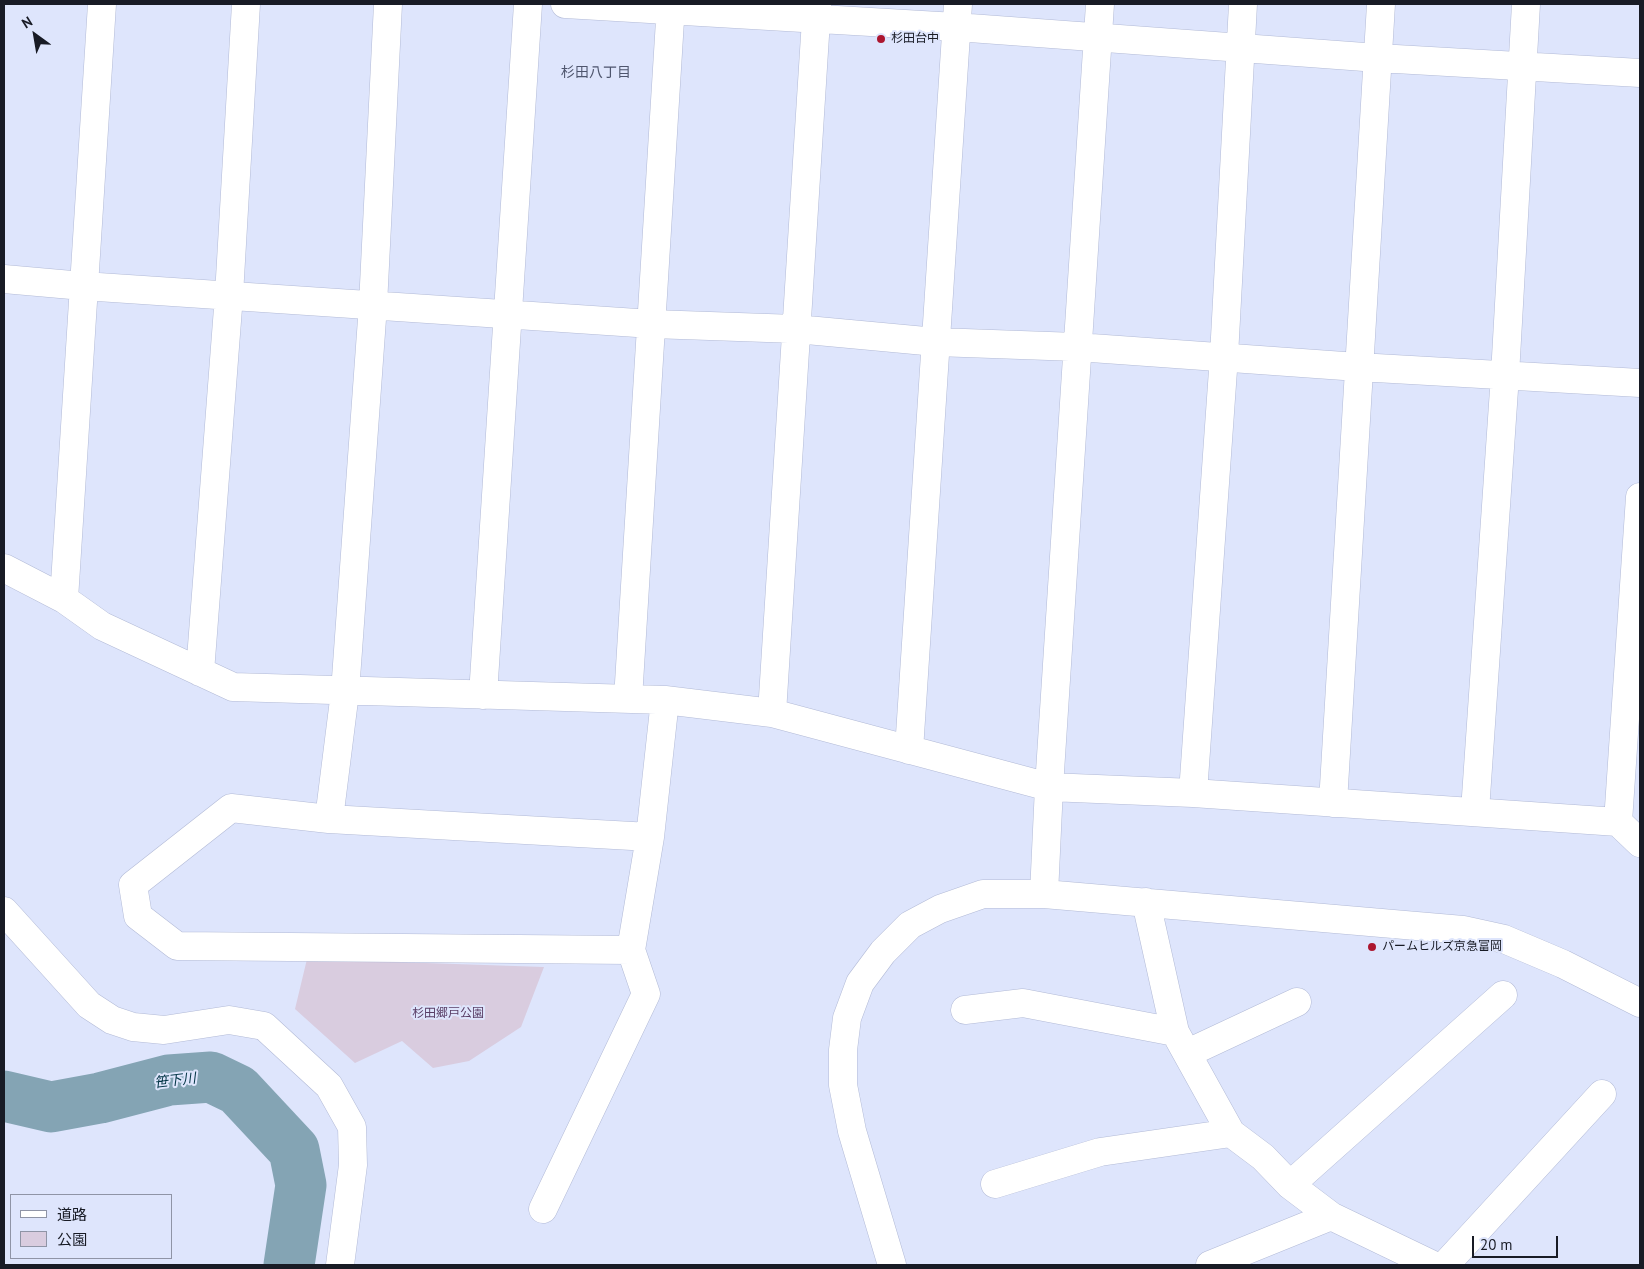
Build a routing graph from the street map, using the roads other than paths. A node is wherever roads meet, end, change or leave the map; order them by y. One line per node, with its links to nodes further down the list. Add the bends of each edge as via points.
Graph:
1 (102, 4): 19 (street)
2 (246, 4): 20 (street)
3 (388, 4): 21 (street)
4 (528, 4): 22 (street)
5 (566, 4): 10 (street)
6 (1100, 4): 13 (street)
7 (1244, 4): 14 (street)
8 (1381, 4): 15 (street)
9 (1526, 4): 16 (street)
10 (670, 7): 11 (street); 23 (street)
11 (817, 12): 12 (street); 24 (street)
12 (957, 15): 13 (street); 25 (street)
13 (1098, 36): 14 (street); 26 (street)
14 (1241, 47): 15 (street); 27 (street)
15 (1378, 58): 16 (street); 28 (street)
16 (1521, 65): 17 (street); 29 (street)
17 (1640, 73)
18 (4, 279): 19 (street)
19 (82, 286): 20 (street); 33 (street)
20 (229, 295): 21 (street); 35 (street)
21 (373, 305): 22 (street); 36 (street)
22 (510, 314): 23 (street); 37 (street)
23 (652, 324): 24 (street); 38 (street)
24 (796, 329): 25 (street); 40 (street)
25 (936, 342): 26 (street); 41 (street)
26 (1077, 347): 27 (street); 42 (street)
27 (1224, 356): 28 (street); 43 (street)
28 (1358, 367): 29 (street); 44 (street)
29 (1505, 375): 30 (street); 45 (street)
30 (1640, 383)
31 (1640, 497): 34 (street)
32 (4, 568): 33 (street)
33 (64, 599): 35 (street, via 102,626)
34 (1637, 626): 47 (street)
35 (200, 672): 36 (street, via 233,687)
36 (345, 692): 37 (street); 46 (street)
37 (483, 695): 38 (street)
38 (628, 699): 39 (street)
39 (666, 700): 40 (street); 48 (street)
40 (772, 713): 41 (street)
41 (909, 750): 42 (street)
42 (1049, 787): 43 (street); 50 (street)
43 (1193, 793): 44 (street)
44 (1333, 803): 45 (street)
45 (1475, 811): 47 (street)
46 (329, 819): 48 (street); 53 (street, via 231,808 132,885 138,916 176,946)
47 (1618, 822): 49 (street)
48 (650, 837): 53 (street)
49 (1640, 843)
50 (1044, 894): 51 (street); 66 (street, via 983,894 940,909 910,925 883,952 860,983 847,1018 843,1085 852,1131)
51 (1146, 902): 56 (street, via 1463,930 1504,939); 58 (street)
52 (4, 911): 65 (street, via 90,1005 112,1020 132,1027 164,1030 229,1020 264,1026 329,1086 352,1127 353,1165)
53 (631, 950): 63 (street, via 646,994)
54 (1503, 995): 62 (street)
55 (1297, 1002): 58 (street)
56 (1640, 1002)
57 (965, 1010): 58 (street, via 1024,1003)
58 (1181, 1043): 60 (street)
59 (1602, 1094): 69 (street)
60 (1231, 1133): 61 (street, via 1100,1152); 62 (street, via 1263,1157)
61 (995, 1184)
62 (1290, 1185): 64 (street)
63 (543, 1209)
64 (1331, 1216): 67 (street); 68 (street)
65 (340, 1265)
66 (892, 1265)
67 (1210, 1265)
68 (1433, 1265)
69 (1445, 1265)

